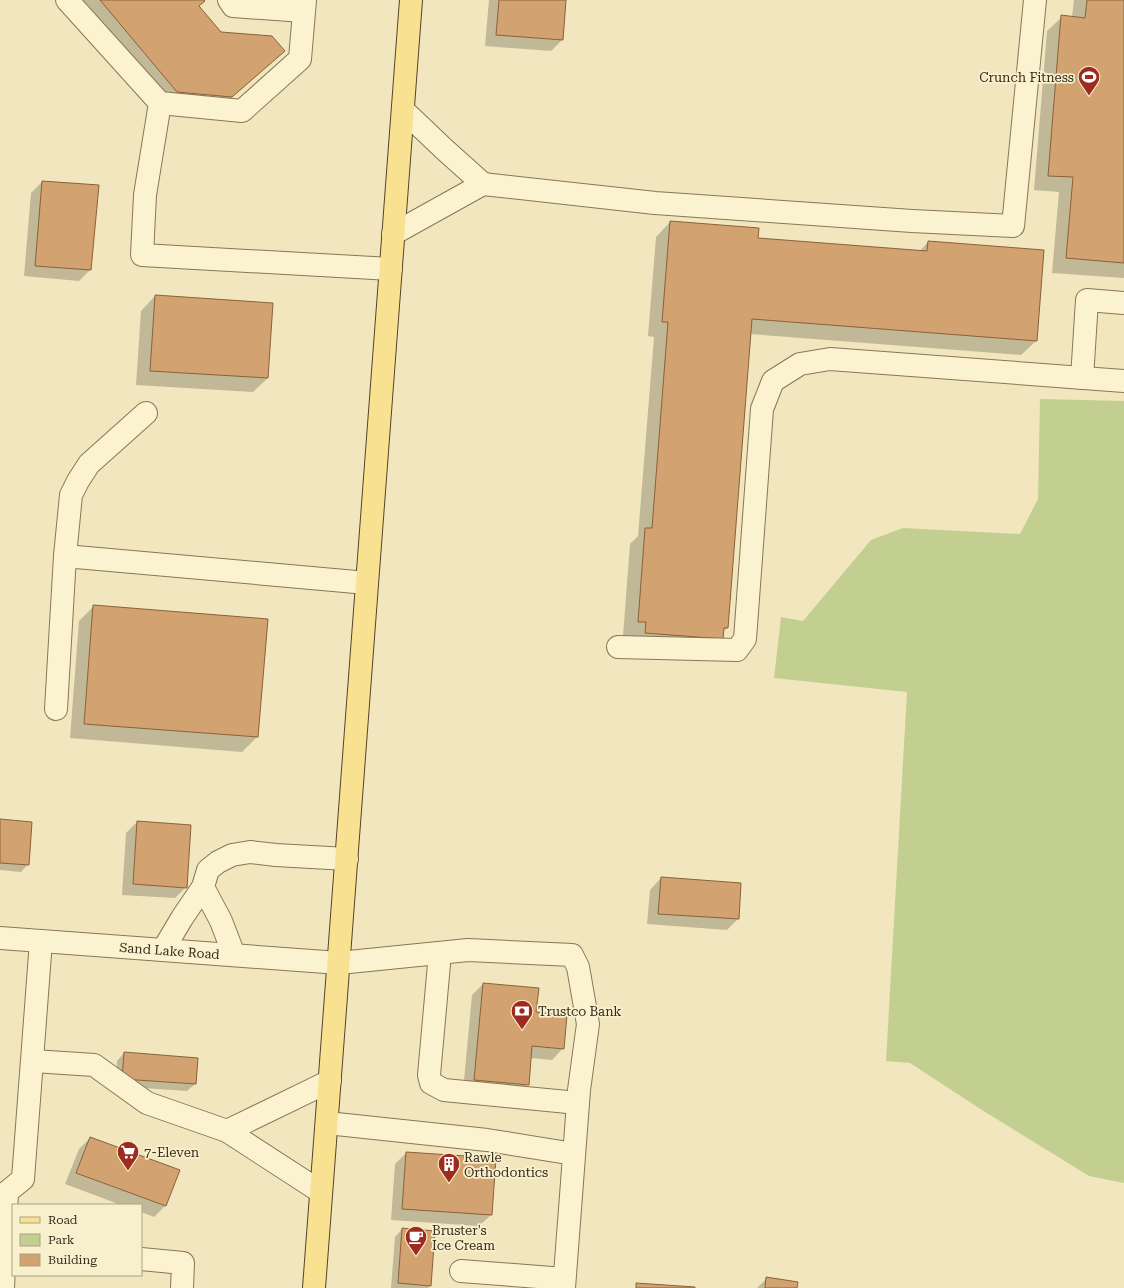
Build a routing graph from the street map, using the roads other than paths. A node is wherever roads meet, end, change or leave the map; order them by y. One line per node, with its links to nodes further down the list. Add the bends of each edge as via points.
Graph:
1 (67, 0): 6 (street)
2 (229, 0): 5 (street, via 233,6)
3 (411, 0): 7 (main road)
4 (1034, 0): 8 (street, via 1013,226 655,203)
5 (304, 6): 6 (street, via 300,59 242,110)
6 (160, 103): 10 (street, via 145,196 142,255)
7 (403, 110): 8 (street); 9 (main road)
8 (483, 184): 9 (street)
9 (393, 234): 10 (main road)
10 (390, 269): 16 (main road)
11 (1124, 303): 12 (street, via 1088,300)
12 (1082, 378): 13 (street); 17 (street, via 830,359 800,364 773,381 762,409 744,639 737,650)
13 (1124, 381)
14 (146, 413): 15 (street, via 89,464 78,481 71,495)
15 (65, 556): 16 (street); 18 (street)
16 (367, 583): 19 (main road)
17 (618, 647)
18 (56, 710)
19 (347, 859): 20 (street, via 250,852 232,855 208,870); 26 (main road)
20 (203, 887): 23 (street); 25 (street, via 221,921)
21 (0, 938): 22 (street, Sand Lake Road)
22 (41, 941): 23 (street, Sand Lake Road); 27 (street)
23 (163, 950): 25 (street, Sand Lake Road)
24 (440, 953): 26 (street, Sand Lake Road); 29 (street, via 429,1075 431,1083 444,1090); 29 (street, Sand Lake Road, via 468,950 572,955 578,967 588,1024)
25 (234, 956): 26 (street, Sand Lake Road)
26 (339, 963): 28 (main road)
27 (32, 1061): 31 (street, via 94,1065 147,1103); 33 (street, via 24,1179)
28 (330, 1081): 30 (main road); 31 (street)
29 (578, 1104): 32 (street)
30 (327, 1123): 32 (street, via 487,1140); 34 (main road)
31 (226, 1131): 34 (street)
32 (574, 1154): 38 (street)
33 (4, 1192): 35 (street)
34 (321, 1192): 41 (main road)
35 (9, 1249): 39 (street)
36 (142, 1260): 40 (street, via 183,1263)
37 (461, 1271): 38 (street)
38 (564, 1283)
39 (3, 1288)
40 (182, 1288)
41 (314, 1288)

